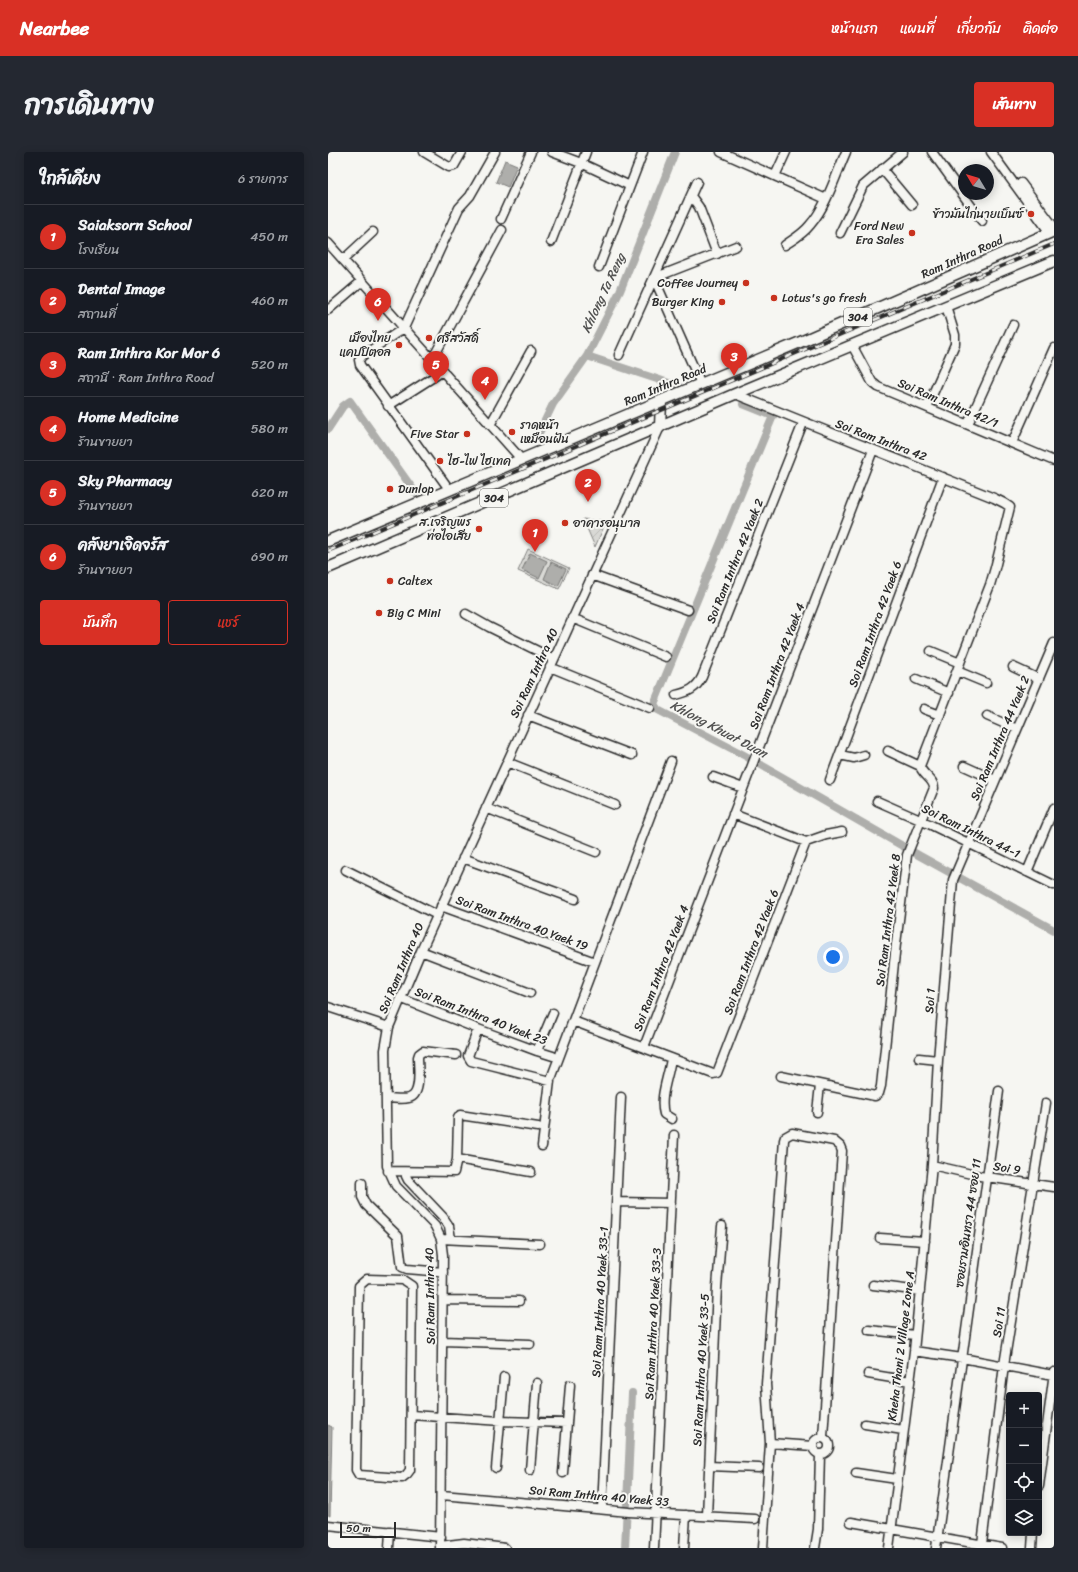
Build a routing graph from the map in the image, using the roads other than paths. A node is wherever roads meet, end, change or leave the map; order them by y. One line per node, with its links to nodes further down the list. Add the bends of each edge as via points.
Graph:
1 (424, 152): 2 (street, via 449,167 454,166)
2 (462, 152)
3 (495, 152): 43 (street, via 470,196 460,208)
4 (531, 152): 24 (street)
5 (552, 152): 15 (street)
6 (586, 152): 15 (street)
7 (643, 152): 19 (street)
8 (786, 152): 17 (street)
9 (846, 152): 21 (street)
10 (903, 152): 16 (street)
11 (932, 152): 25 (street)
12 (991, 152): 27 (street)
13 (998, 152): 23 (street)
14 (725, 153): 17 (street)
15 (581, 163): 19 (street); 30 (street)
16 (882, 169): 22 (street); 29 (street, via 863,186)
17 (776, 176): 21 (street)
18 (697, 182): 20 (street)
19 (630, 186): 37 (street)
20 (691, 196): 34 (street, via 699,207); 38 (street)
21 (826, 199): 32 (street, via 809,227)
22 (912, 205)
23 (1051, 218): 27 (street)
24 (501, 219)
25 (982, 221)
26 (502, 230): 48 (street)
27 (1053, 231): 50 (main road, Ram Inthra Road / 304)
28 (373, 232): 35 (street)
29 (840, 233)
30 (551, 242)
31 (328, 243): 35 (street)
32 (785, 245)
33 (736, 246): 34 (street)
34 (716, 254): 38 (street)
35 (343, 260): 39 (street)
36 (1054, 261): 40 (main road, 304)
37 (599, 267)
38 (654, 278): 47 (street); 50 (street)
39 (362, 281): 41 (street); 43 (street)
40 (946, 306): 44 (main road, 304); 54 (street, via 956,335 955,344)
41 (328, 310)
42 (1013, 326): 57 (street)
43 (404, 328): 48 (street); 53 (street, via 359,360)
44 (852, 345): 51 (main road, 304); 54 (street, Soi Ram Inthra 42/1, via 874,384)
45 (1054, 348): 59 (street)
46 (531, 351): 56 (street)
47 (619, 355)
48 (432, 360): 49 (street)
49 (443, 371): 53 (street); 56 (street)
50 (701, 384): 52 (main road, Ram Inthra Road / 304)
51 (735, 394): 55 (street, Soi Ram Inthra 42); 58 (main road, 304)
52 (661, 401): 58 (main road); 61 (main road, Ram Inthra Road / 304)
53 (388, 406): 64 (street)
54 (927, 407): 57 (street, Soi Ram Inthra 42/1)
55 (804, 423): 60 (street, Soi Ram Inthra 42); 81 (street, Soi Ram Inthra 42 Yaek 2, via 702,677 695,688)
56 (490, 424): 61 (street)
57 (968, 424): 59 (street, Soi Ram Inthra 42/1)
58 (660, 427): 66 (main road, 304); 67 (street, Soi Ram Inthra 40)
59 (1012, 443): 62 (street, Soi Ram Inthra 42/1)
60 (873, 450): 63 (street, Soi Ram Inthra 42); 99 (street, Soi Ram Inthra 42 Yaek 4)
61 (521, 459): 64 (main road, Ram Inthra Road / 304)
62 (1054, 461)
63 (942, 477): 75 (street, Soi Ram Inthra 42, via 1010,507 995,568); 90 (street, Soi Ram Inthra 42 Yaek 6)
64 (449, 489): 65 (main road, Ram Inthra Road / 304)
65 (328, 541)
66 (328, 568)
67 (592, 575): 68 (street); 70 (street, Soi Ram Inthra 40)
68 (688, 610)
69 (466, 614): 74 (street)
70 (572, 618): 73 (street); 74 (street, Soi Ram Inthra 40)
71 (1054, 643): 78 (street, Soi Ram Inthra 44 Yaek 2)
72 (931, 651): 75 (street)
73 (666, 657)
74 (552, 663): 82 (street); 84 (street, Soi Ram Inthra 40)
75 (959, 667): 79 (street); 80 (street)
76 (1013, 667): 78 (street)
77 (916, 679): 80 (street)
78 (1039, 679): 87 (street, Soi Ram Inthra 44 Yaek 2)
79 (986, 683)
80 (949, 693): 85 (street)
81 (676, 695)
82 (650, 708)
83 (924, 709): 85 (street)
84 (528, 715): 89 (street); 93 (street, Soi Ram Inthra 40)
85 (940, 715): 94 (street)
86 (987, 716): 87 (street)
87 (1017, 729): 98 (street, Soi Ram Inthra 44 Yaek 2)
88 (888, 751): 94 (street, Soi Ram Inthra 42 Yaek 8)
89 (632, 755)
90 (840, 755): 91 (street, via 854,758); 97 (street, Soi Ram Inthra 42 Yaek 6)
91 (864, 755)
92 (671, 761): 118 (street)
93 (507, 762): 101 (street); 102 (street, Soi Ram Inthra 40)
94 (920, 766): 105 (street, Soi Ram Inthra 42 Yaek 8, via 934,785)
95 (964, 766): 98 (street)
96 (713, 777): 99 (street)
97 (830, 780)
98 (995, 780): 108 (street, Soi Ram Inthra 44 Yaek 2)
99 (743, 788): 104 (street, Soi Ram Inthra 42 Yaek 4)
100 (877, 801): 105 (street, Soi Ram Inthra 44-1)
101 (615, 805)
102 (486, 808): 109 (street); 110 (street, Soi Ram Inthra 40)
103 (1054, 808): 112 (street)
104 (733, 814): 107 (street); 126 (street, Soi Ram Inthra 42 Yaek 4)
105 (920, 820): 108 (street, Soi Ram Inthra 44-1); 135 (street, Soi Ram Inthra 42 Yaek 8, via 907,855 881,1086 878,1094 874,1096)
106 (842, 832): 107 (street)
107 (806, 842): 130 (street, Soi Ram Inthra 42 Yaek 6, via 719,1070 713,1074)
108 (968, 843): 112 (street, Soi Ram Inthra 44-1); 132 (street, Soi 1, via 954,876)
109 (596, 852)
110 (463, 858): 114 (street); 115 (street, Soi Ram Inthra 40)
111 (346, 870): 116 (street)
112 (1027, 872): 113 (street, Soi Ram Inthra 44-1)
113 (1054, 886)
114 (575, 899)
115 (441, 906): 116 (street, Soi Ram Inthra 40); 118 (street, Soi Ram Inthra 40 Yaek 19)
116 (437, 915): 117 (street, Soi Ram Inthra 40)
117 (421, 951): 119 (street); 120 (street, Soi Ram Inthra 40)
118 (595, 962): 123 (street)
119 (530, 993)
120 (400, 998): 124 (street, Soi Ram Inthra 40); 125 (street, Soi Ram Inthra 40 Yaek 23)
121 (328, 1007): 124 (street)
122 (553, 1013): 127 (street)
123 (573, 1021): 126 (street); 133 (street)
124 (389, 1027): 138 (street, Soi Ram Inthra 40, via 386,1050)
125 (478, 1029): 127 (street, Soi Ram Inthra 40 Yaek 23); 144 (street, via 468,1056 471,1061 550,1081)
126 (644, 1047): 130 (street)
127 (537, 1052): 129 (street, Soi Ram Inthra 40 Yaek 23)
128 (456, 1055): 138 (street, via 423,1051 418,1057 418,1091 409,1098)
129 (553, 1056)
130 (671, 1058): 141 (street, via 663,1094 663,1110 664,1114)
131 (919, 1058): 132 (street)
132 (938, 1060): 146 (street, Soi 1)
133 (552, 1076)
134 (781, 1076): 135 (street)
135 (820, 1084): 140 (street)
136 (999, 1091): 150 (street, ซอยรามอินทรา 44 ซอย 11)
137 (621, 1096): 154 (street, Soi Ram Inthra 40 Yaek 33-1)
138 (387, 1098): 147 (street, Soi Ram Inthra 40)
139 (1046, 1103): 152 (street, Soi 11)
140 (817, 1112)
141 (672, 1119)
142 (538, 1127): 145 (street, via 460,1115)
143 (674, 1135): 155 (street, Soi Ram Inthra 40 Yaek 33-3)
144 (542, 1146)
145 (457, 1159): 148 (street, via 454,1172); 149 (street)
146 (932, 1165): 150 (street, Soi 9); 160 (street, Kheha Thani 2 Village Zone A)
147 (388, 1171): 148 (street); 158 (street, Soi Ram Inthra 40, via 396,1186 435,1226)
148 (406, 1172): 159 (street, via 408,1180 443,1216 449,1226)
149 (532, 1172)
150 (987, 1177): 152 (street, Soi 9); 172 (street, ซอยรามอินทรา 44 ซอย 11)
151 (362, 1184): 162 (street, via 362,1197 366,1205 398,1236 402,1267)
152 (1034, 1184): 153 (street, Soi 9); 173 (street, Soi 11)
153 (1054, 1187)
154 (617, 1202): 155 (street); 200 (street, Soi Ram Inthra 40 Yaek 33-1)
155 (672, 1203): 201 (street, Soi Ram Inthra 40 Yaek 33-3)
156 (722, 1226): 192 (street, Soi Ram Inthra 40 Yaek 33-5)
157 (880, 1238): 160 (street)
158 (441, 1239): 159 (street); 162 (street, Soi Ram Inthra 40)
159 (451, 1239): 161 (street)
160 (925, 1241): 164 (street, Kheha Thani 2 Village Zone A)
161 (540, 1244)
162 (443, 1272): 165 (street, Soi Ram Inthra 40)
163 (873, 1285): 164 (street)
164 (920, 1291): 168 (street, Kheha Thani 2 Village Zone A)
165 (443, 1300): 166 (street); 169 (street, Soi Ram Inthra 40)
166 (519, 1301)
167 (869, 1330): 168 (street)
168 (915, 1335): 171 (street, Kheha Thani 2 Village Zone A)
169 (443, 1341): 170 (street); 181 (street, Soi Ram Inthra 40)
170 (530, 1344)
171 (914, 1351): 172 (street); 177 (street, Kheha Thani 2 Village Zone A)
172 (962, 1358): 173 (street); 210 (street, ซอยรามอินทรา 44 ซอย 11)
173 (1004, 1365): 174 (street); 212 (street, Soi 11)
174 (1054, 1373): 191 (street)
175 (868, 1374): 177 (street)
176 (504, 1377): 182 (street)
177 (910, 1381): 186 (street, Kheha Thani 2 Village Zone A)
178 (537, 1384): 183 (street)
179 (570, 1385): 184 (street)
180 (411, 1414): 180 (street, via 412,1286 403,1280 367,1280 359,1286 356,1470 359,1475 402,1478 407,1474 410,1470); 181 (street)
181 (442, 1417): 182 (street); 199 (street, Soi Ram Inthra 40)
182 (501, 1421): 183 (street); 193 (street)
183 (534, 1422): 184 (street); 195 (street)
184 (567, 1423): 196 (street)
185 (864, 1424): 186 (street)
186 (904, 1430): 198 (street, Kheha Thani 2 Village Zone A)
187 (823, 1437): 188 (street, via 842,1151 834,1141 792,1133 784,1140 771,1311 766,1384); 189 (street, via 816,1439); 190 (street, via 829,1447 825,1453)
188 (770, 1444): 189 (street); 217 (street)
189 (812, 1446): 190 (street)
190 (820, 1454): 218 (street)
191 (1042, 1464)
192 (709, 1466): 194 (street); 203 (street, Soi Ram Inthra 40 Yaek 33-5)
193 (496, 1468)
194 (759, 1468)
195 (530, 1470)
196 (564, 1473)
197 (856, 1473): 198 (street)
198 (897, 1479): 207 (street, Kheha Thani 2 Village Zone A)
199 (442, 1495): 200 (street, Soi Ram Inthra 40 Yaek 33); 211 (street, Soi Ram Inthra 40)
200 (602, 1509): 201 (street, Soi Ram Inthra 40 Yaek 33)
201 (655, 1514): 202 (street, Soi Ram Inthra 40 Yaek 33); 215 (street, Soi Ram Inthra 40 Yaek 33-3)
202 (686, 1515): 203 (street, Soi Ram Inthra 40 Yaek 33); 216 (street)
203 (707, 1516): 204 (street, Soi Ram Inthra 40 Yaek 33)
204 (755, 1518)
205 (852, 1522): 207 (street)
206 (328, 1525): 208 (street)
207 (892, 1529): 210 (street); 219 (street, Kheha Thani 2 Village Zone A)
208 (390, 1531): 211 (street); 213 (street)
209 (1033, 1536): 222 (street)
210 (938, 1537): 212 (street); 220 (street, ซอยรามอินทรา 44 ซอย 11)
211 (440, 1544): 214 (street, via 464,1543)
212 (982, 1544): 221 (street)
213 (389, 1548)
214 (505, 1548)
215 (654, 1548)
216 (684, 1548)
217 (763, 1548)
218 (815, 1548)
219 (889, 1548)
220 (936, 1548)
221 (1002, 1548)
222 (1032, 1548)

